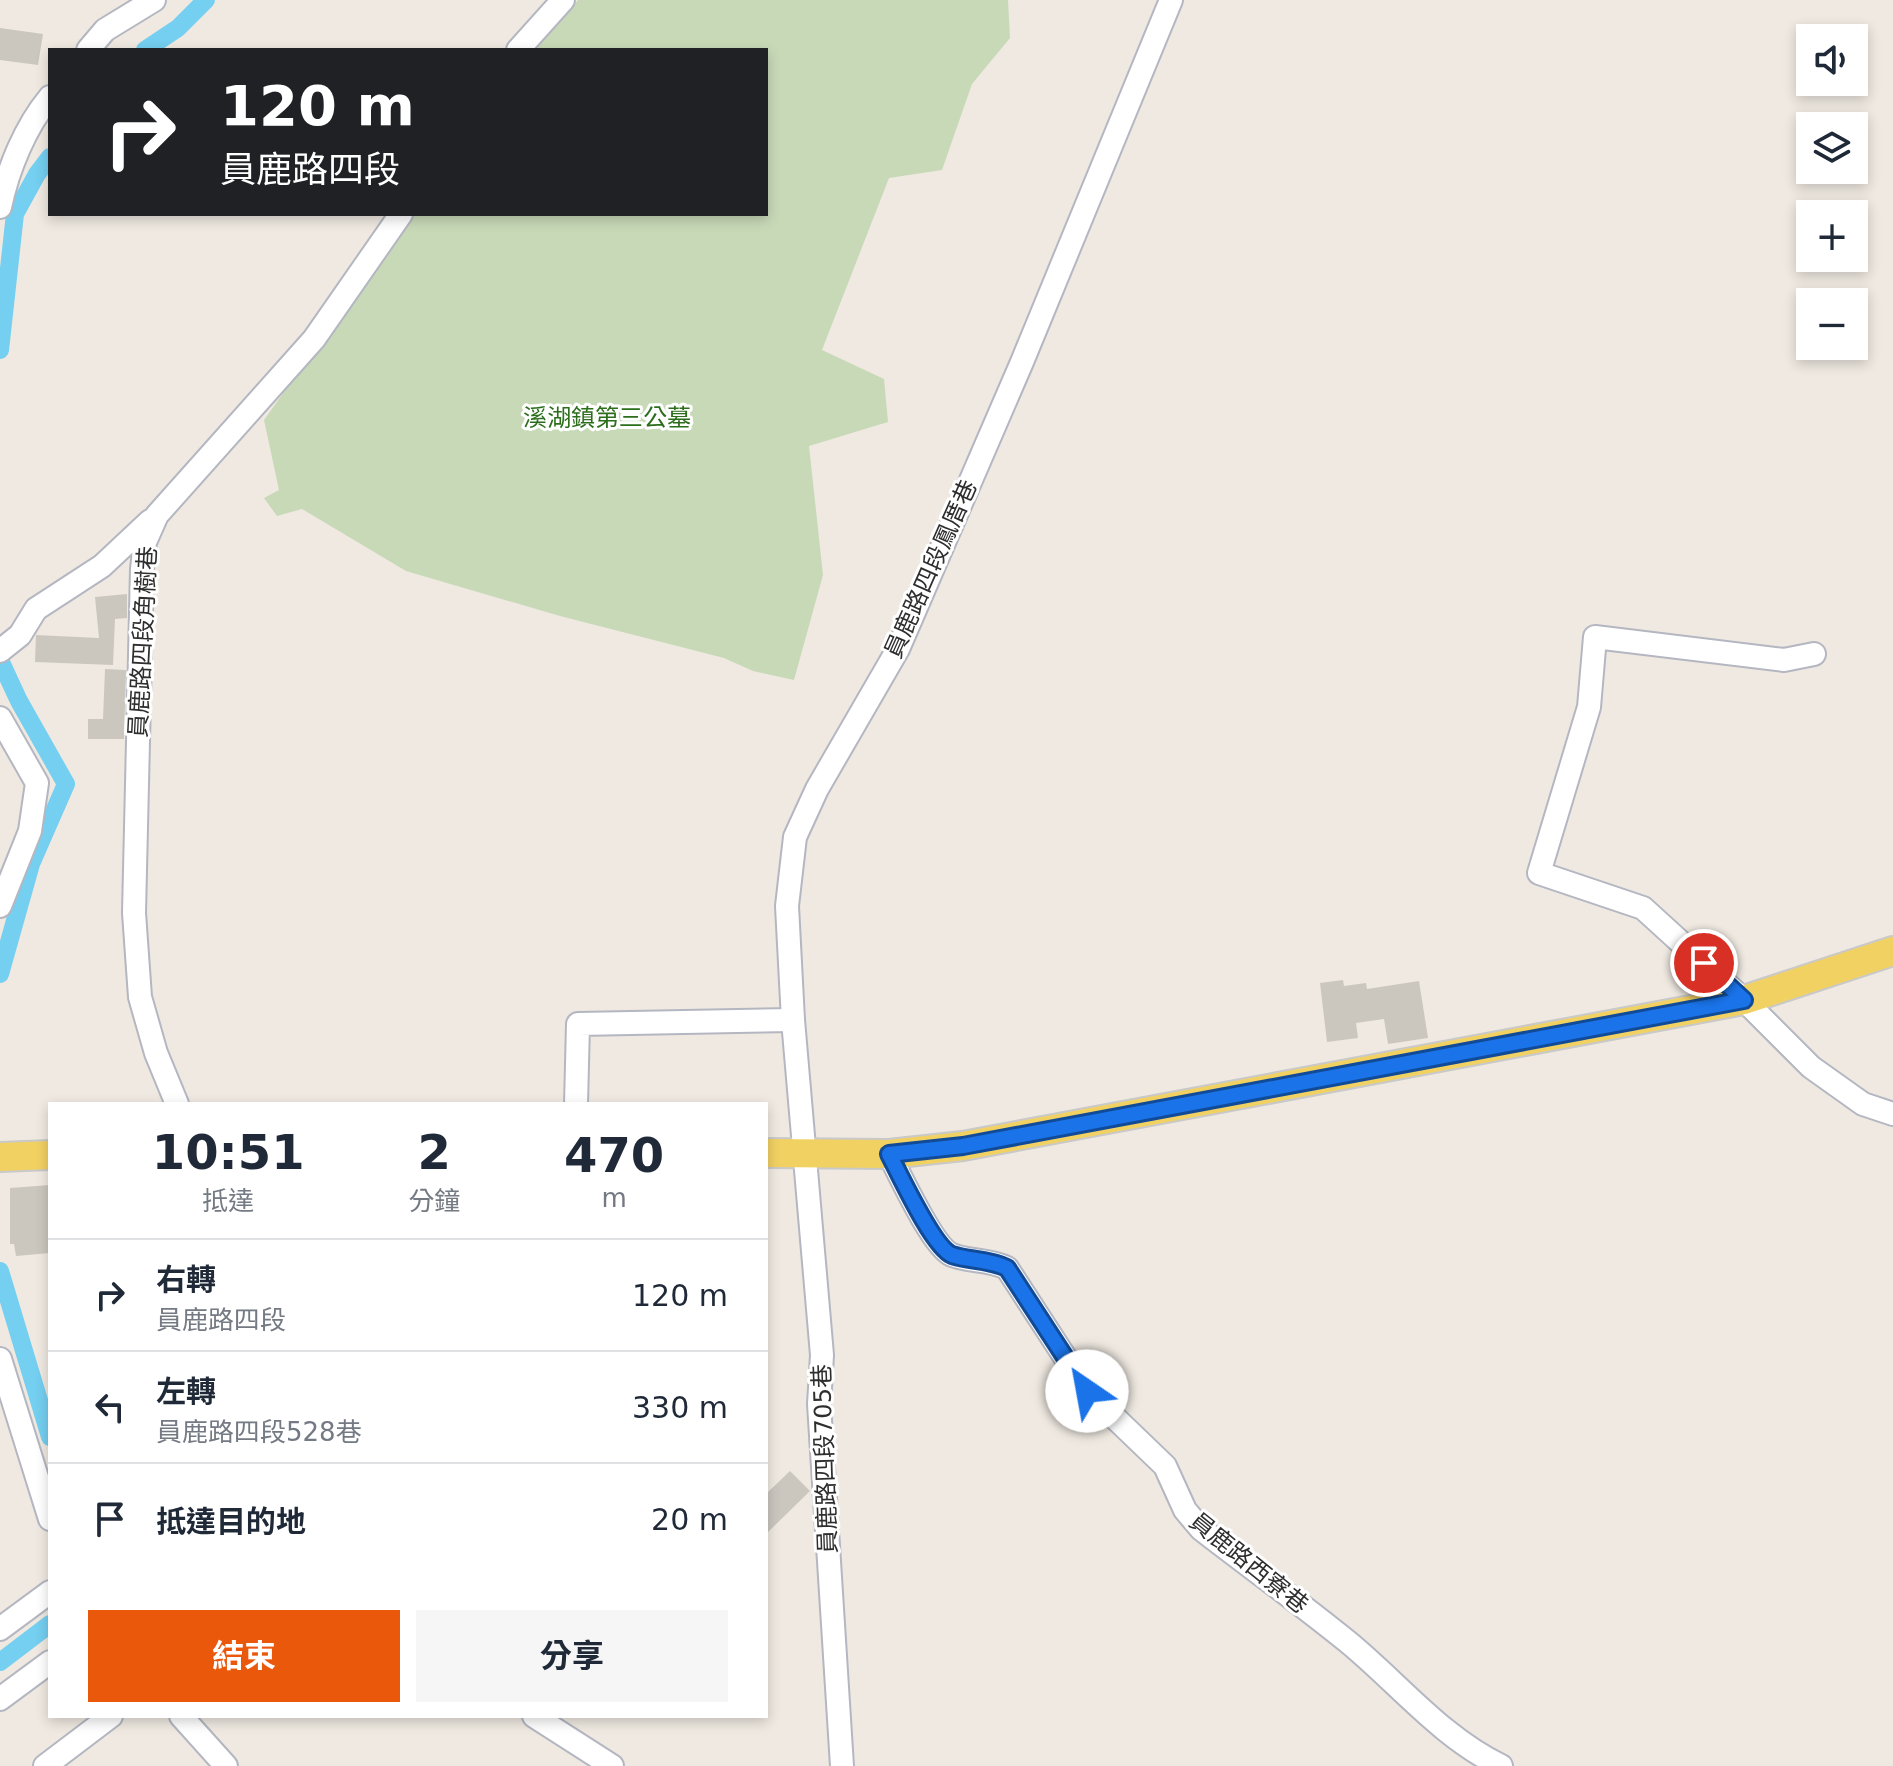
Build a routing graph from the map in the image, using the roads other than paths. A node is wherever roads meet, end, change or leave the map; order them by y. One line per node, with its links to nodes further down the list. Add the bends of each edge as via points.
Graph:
1 (154, 0): 4 (street, via 105,30)
2 (563, 0): 5 (street)
3 (1171, 0): 16 (street, 員鹿路四段鳳厝巷, via 898,649 795,837 787,906)
4 (90, 48)
5 (520, 48)
6 (48, 99): 7 (street, via 7,177)
7 (0, 207)
8 (400, 216): 9 (street, 員鹿路四段角樹巷, via 314,339)
9 (157, 515): 10 (street, via 102,566 36,609 20,635); 17 (street, 員鹿路四段角樹巷, via 145,542 142,569 134,913 140,997)
10 (0, 651)
11 (1814, 654): 15 (street, via 1784,660 1595,637 1589,707 1539,873 1643,908)
12 (0, 718): 13 (street, via 37,783 30,831)
13 (0, 906)
14 (1893, 951): 15 (main road)
15 (1744, 1000): 19 (street, via 1811,1067 1863,1104); 22 (main road, via 979,1144)
16 (793, 1020): 18 (street, via 578,1024); 21 (street, 員鹿路四段鳳厝巷)
17 (176, 1102)
18 (576, 1102)
19 (1893, 1114)
20 (768, 1153): 21 (main road)
21 (804, 1153): 22 (main road); 37 (street, 員鹿路四段705巷, via 822,1355 819,1404)
22 (889, 1154): 38 (street, 員鹿路西寮巷, via 937,1242 951,1254 1007,1268 1087,1391 1165,1466 1185,1510 1201,1529 1350,1644 1439,1726)
23 (48, 1155): 24 (main road)
24 (0, 1157)
25 (0, 1359): 26 (street)
26 (48, 1513)
27 (48, 1593): 28 (street)
28 (0, 1629)
29 (48, 1663): 30 (street)
30 (0, 1699)
31 (108, 1718): 34 (street)
32 (183, 1718): 35 (street)
33 (537, 1718): 36 (street)
34 (45, 1766)
35 (226, 1766)
36 (612, 1766)
37 (842, 1766)
38 (1501, 1766)

